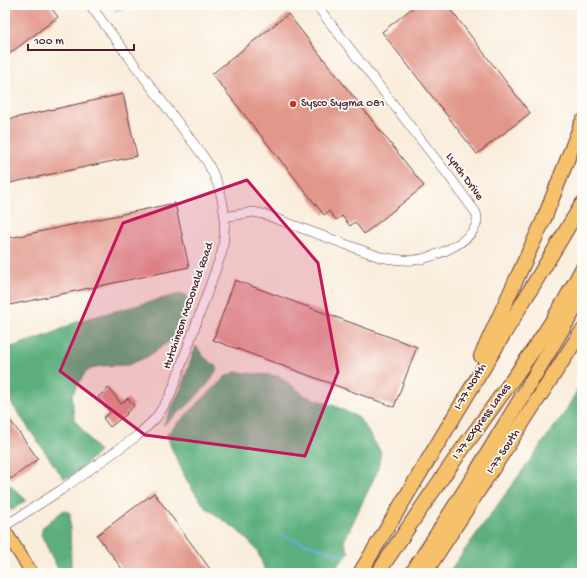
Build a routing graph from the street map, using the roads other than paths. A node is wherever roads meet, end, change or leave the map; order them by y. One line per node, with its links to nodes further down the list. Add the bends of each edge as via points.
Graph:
1 (90, 5): 5 (street, Hutchinson McDonald Road, via 206,160 218,184)
2 (317, 6): 5 (street, Lynch Drive, via 452,180 476,213 478,222 470,234 439,254 418,260 399,260 380,257 263,214 253,212)
3 (582, 122): 11 (highway, via 546,213)
4 (582, 204): 11 (highway, I-77 North)
5 (225, 217): 12 (street, Hutchinson McDonald Road, via 222,252 170,396 156,418 137,436 62,490)
6 (582, 269): 16 (highway, I 77 Express Lanes, via 546,331)
7 (582, 297): 17 (highway, I 77 Express Lanes)
8 (582, 332): 10 (highway, I-77 South)
9 (582, 337): 10 (highway)
10 (558, 368): 18 (highway, I-77 South)
11 (453, 418): 14 (highway, I-77 North)
12 (5, 526)
13 (5, 531): 15 (main road)
14 (361, 572)
15 (32, 573)
16 (378, 573)
17 (412, 573)
18 (425, 573)

